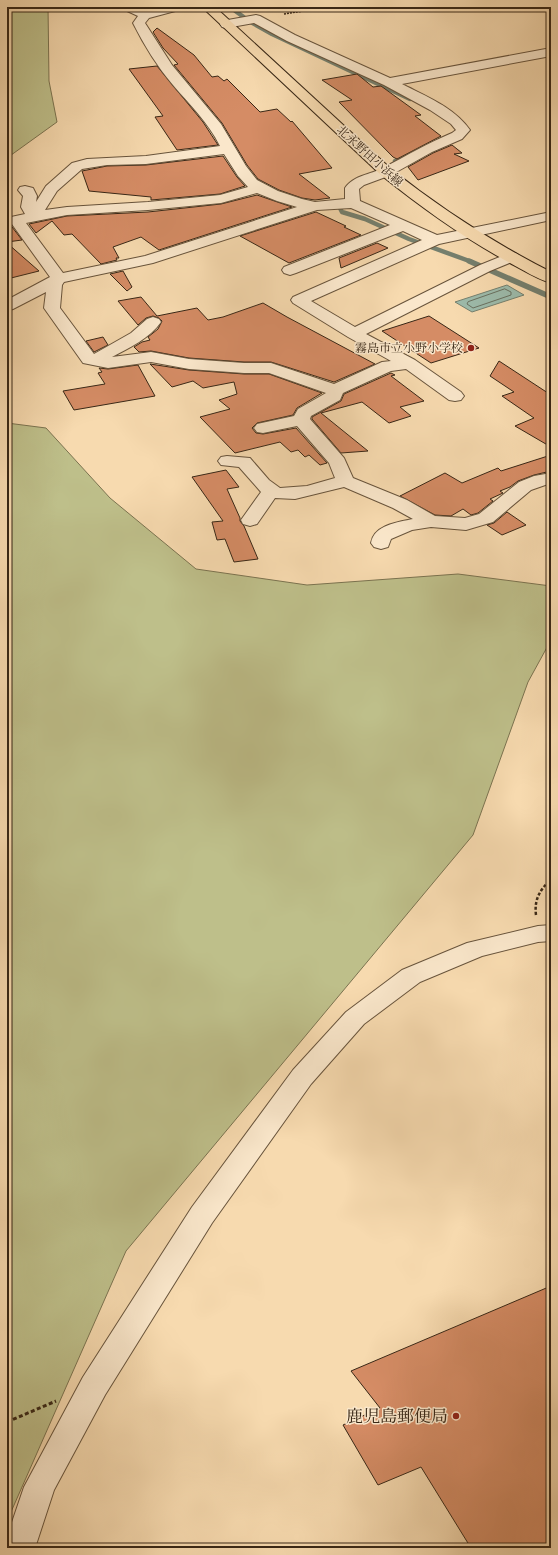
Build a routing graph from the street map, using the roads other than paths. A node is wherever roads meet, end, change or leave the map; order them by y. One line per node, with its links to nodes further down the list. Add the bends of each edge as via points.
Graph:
1 (129, 7): 4 (street)
2 (175, 7): 4 (street)
3 (208, 7): 5 (main road, 北永野田小浜線)
4 (145, 16): 8 (street, via 139,23 149,41 217,128)
5 (232, 23): 7 (street, via 256,19 291,38); 9 (main road, 北永野田小浜線)
6 (551, 52): 7 (street)
7 (389, 82): 9 (street, via 446,114 463,130 457,136)
8 (228, 149): 10 (street, via 250,182); 15 (street, via 77,166 51,189 46,200)
9 (386, 172): 12 (street, via 359,182 352,188); 17 (main road, 北永野田小浜線, via 437,212)
10 (258, 188): 13 (street, via 306,205); 15 (street, via 221,199 67,211)
11 (25, 190): 15 (street, via 30,196 28,207)
12 (347, 204): 13 (street); 16 (street)
13 (317, 206): 21 (street, via 148,260)
14 (551, 216): 17 (street)
15 (21, 219): 21 (street)
16 (399, 227): 18 (street); 20 (street)
17 (469, 232): 18 (street); 19 (main road, 北永野田小浜線)
18 (428, 244): 25 (street, via 299,300)
19 (512, 257): 22 (main road, 北永野田小浜線); 25 (street)
20 (290, 270)
21 (59, 278): 23 (street); 26 (street, via 54,285 52,308 90,359)
22 (551, 278)
23 (7, 306)
24 (153, 322): 26 (street, via 137,336)
25 (354, 334): 27 (street)
26 (96, 360): 28 (street, via 108,363 151,358 189,364 271,368)
27 (409, 364): 28 (street, via 388,366); 29 (street)
28 (335, 390): 30 (street, via 334,396 304,413)
29 (455, 396)
30 (301, 420): 31 (street); 34 (street, via 338,462)
31 (263, 428)
32 (227, 461): 35 (street, via 244,462)
33 (551, 478): 37 (street, via 525,486 486,518 466,524)
34 (345, 481): 35 (street, via 290,495); 37 (street, via 400,504)
35 (270, 492): 36 (street)
36 (250, 520)
37 (431, 522): 38 (street, via 393,530 382,536)
38 (382, 543)
39 (545, 934): 40 (street, via 476,949 411,976 355,1018 302,1077 202,1215 94,1386 40,1487)
40 (19, 1548)

